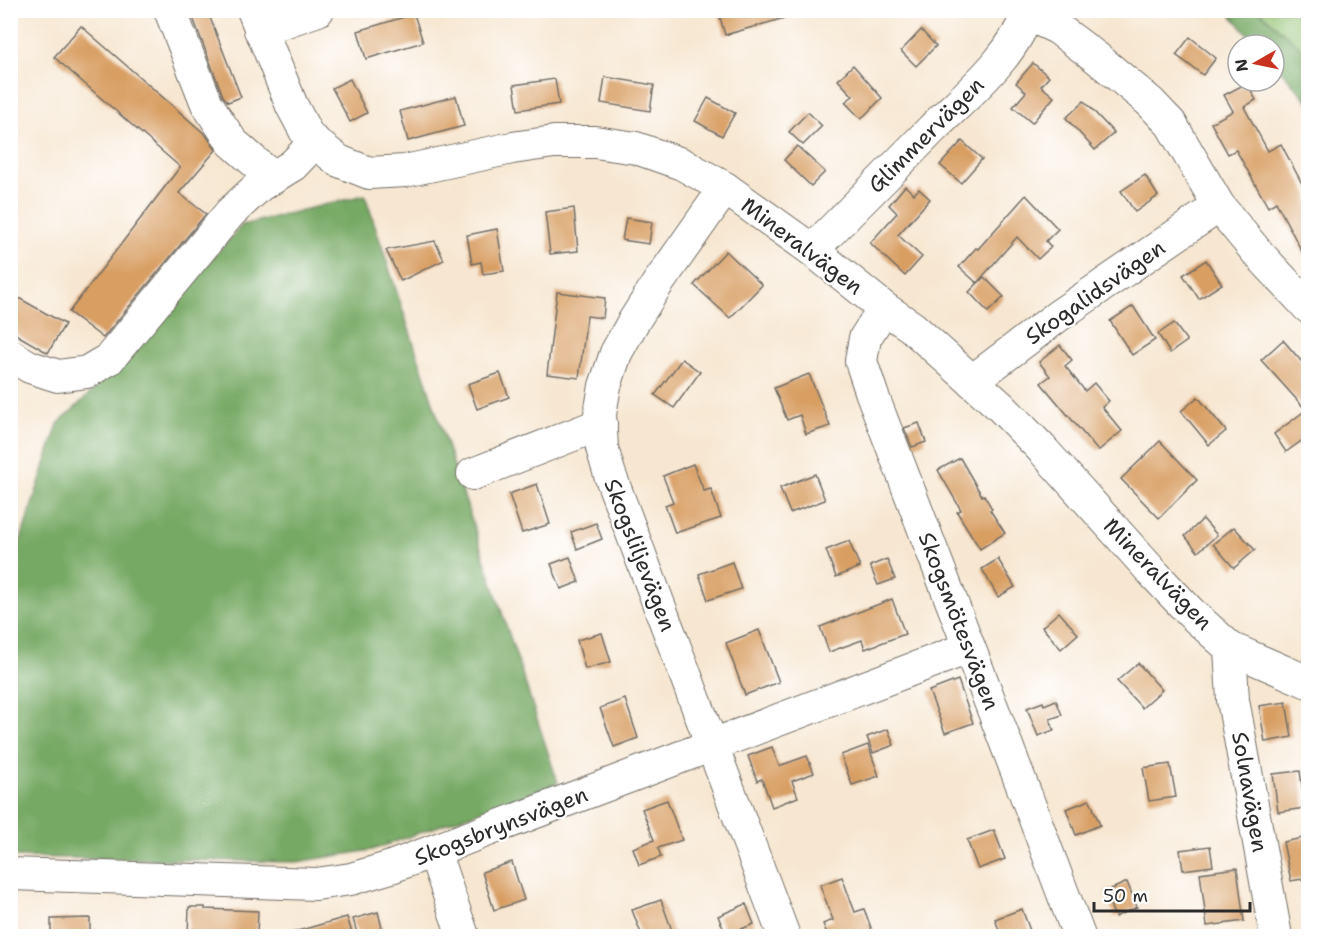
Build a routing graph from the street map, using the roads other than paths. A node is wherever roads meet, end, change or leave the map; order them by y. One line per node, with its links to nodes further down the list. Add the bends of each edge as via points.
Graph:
1 (170, 10): 6 (street, via 207,104 232,142)
2 (318, 10): 4 (street)
3 (1028, 12): 8 (street, via 1097,58 1171,124); 9 (street, Glimmervägen, via 1006,53)
4 (257, 20): 5 (street, Mineralvägen, via 292,105)
5 (315, 142): 6 (street, via 293,165); 7 (street, Mineralvägen, via 339,161 369,172 405,171 554,142 595,142 636,148 682,164)
6 (273, 178): 12 (street, via 230,213 109,359 87,372 58,376)
7 (725, 188): 9 (street, Mineralvägen); 14 (street, Skogsliljevägen, via 656,286 616,353 605,386)
8 (1219, 206): 10 (street); 13 (street, Skogalidsvägen, via 1058,315)
9 (812, 250): 11 (street, Mineralvägen)
10 (1308, 307)
11 (884, 308): 13 (street, Mineralvägen, via 912,327); 16 (street, Skogsmötesvägen, via 865,338 861,361)
12 (10, 355)
13 (972, 381): 17 (street, Mineralvägen, via 1042,449 1191,613)
14 (601, 424): 15 (street); 19 (street, Skogsliljevägen, via 602,448 610,475)
15 (473, 474)
16 (969, 648): 19 (street, Skogsbrynsvägen); 24 (street, Skogsmötesvägen)
17 (1230, 648): 18 (street, Mineralvägen); 25 (street, Solnavägen, via 1233,700)
18 (1308, 682)
19 (712, 746): 20 (street, Skogsbrynsvägen); 23 (street, Skogsliljevägen)
20 (434, 851): 21 (street, Skogsbrynsvägen, via 351,879 316,884); 22 (street)
21 (10, 874)
22 (463, 936)
23 (784, 936)
24 (1079, 936)
25 (1276, 936)

